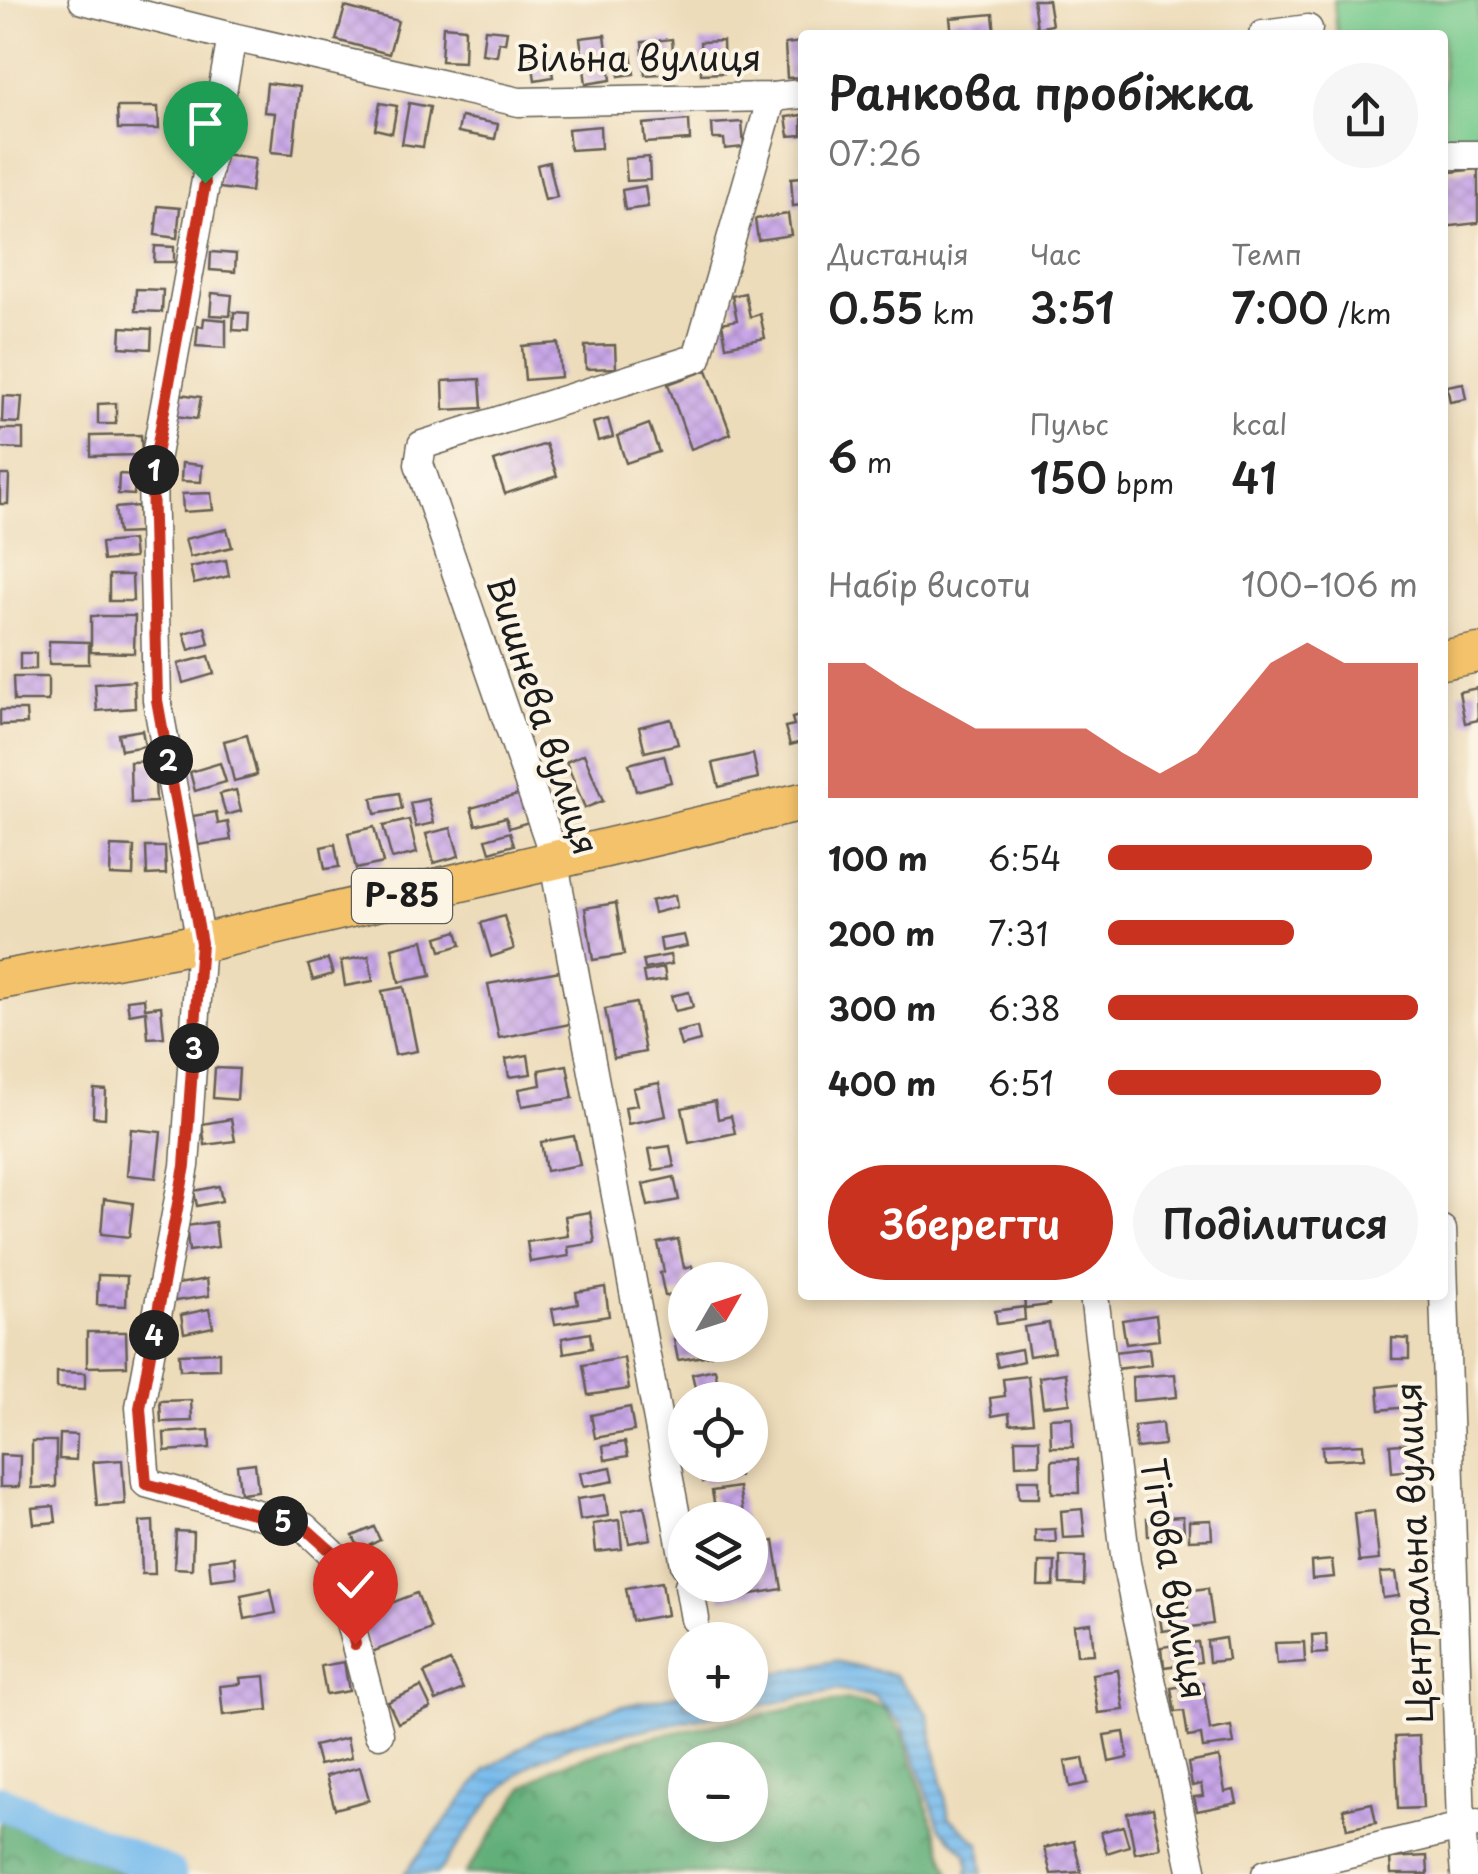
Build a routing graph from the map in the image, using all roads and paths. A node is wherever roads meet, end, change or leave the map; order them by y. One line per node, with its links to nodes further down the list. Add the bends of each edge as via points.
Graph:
1 (83, 0): 4 (street, Вільна вулиця)
2 (1306, 0): 3 (street)
3 (1308, 30)
4 (232, 36): 6 (street, Вільна вулиця, via 519,102); 13 (street, via 152,477 157,700)
5 (798, 94): 6 (street, Вільна вулиця)
6 (772, 97): 12 (street, Вишнева вулиця, via 696,358 422,445 419,464 428,495)
7 (1478, 154): 8 (street)
8 (1448, 155)
9 (1478, 653): 10 (main road)
10 (1448, 659)
11 (798, 803): 12 (main road, Р-85)
12 (553, 860): 13 (main road, Р-85); 19 (street, Вишнева вулиця)
13 (201, 943): 15 (main road, Р-85); 22 (street, via 185,1166 140,1408 146,1484 304,1527 332,1552)
14 (0, 960): 15 (street)
15 (47, 971): 16 (main road, Р-85)
16 (0, 980)
17 (1095, 1300): 24 (street, Тітова вулиця, via 1126,1562)
18 (1445, 1300): 23 (street, Центральна вулиця)
19 (673, 1502)
20 (692, 1602): 21 (street)
21 (695, 1619)
22 (379, 1734)
23 (1470, 1824): 25 (street); 26 (street, Центральна вулиця)
24 (1193, 1874)
25 (1266, 1874)
26 (1465, 1874)

